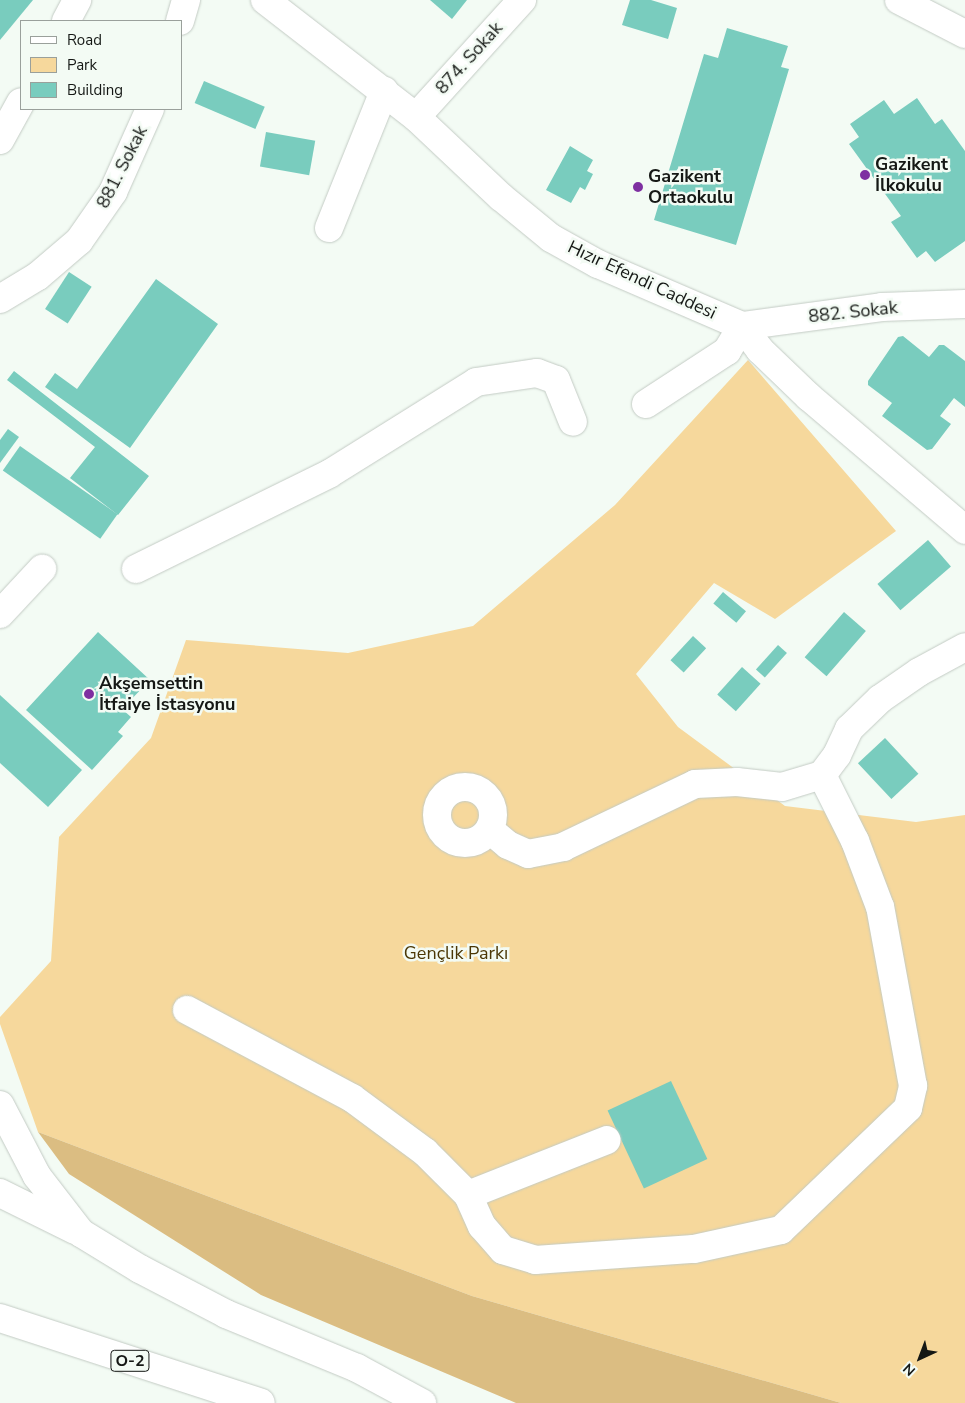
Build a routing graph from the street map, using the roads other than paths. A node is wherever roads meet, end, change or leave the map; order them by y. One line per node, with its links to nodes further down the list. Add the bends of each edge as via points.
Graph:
1 (77, 0): 6 (main road)
2 (186, 0): 7 (main road)
3 (265, 0): 9 (main road, Hızır Efendi Caddesi)
4 (522, 0): 12 (main road, 874. Sokak)
5 (899, 0): 8 (main road)
6 (67, 20)
7 (180, 20)
8 (965, 32)
9 (384, 91): 12 (main road, Hızır Efendi Caddesi); 14 (main road)
10 (20, 104): 13 (main road)
11 (150, 110): 15 (main road, 881. Sokak, via 113,192 79,241 38,276)
12 (416, 117): 17 (main road, Hızır Efendi Caddesi, via 502,198 551,238 598,264)
13 (0, 140)
14 (329, 228)
15 (0, 299)
16 (965, 304): 17 (main road, 882. Sokak, via 882,307)
17 (742, 326): 18 (main road, via 727,350); 20 (main road, Hızır Efendi Caddesi, via 760,350 809,397)
18 (646, 404)
19 (573, 422): 22 (main road, via 556,380 537,373 476,382 329,474)
20 (965, 530)
21 (42, 569): 23 (main road)
22 (136, 569)
23 (0, 614)
24 (965, 647): 25 (main road, via 880,699 849,729 837,755)
25 (822, 774): 26 (main road, via 782,787 736,782 695,784 563,847 528,854 508,845); 31 (main road, via 855,841 880,907 913,1086 908,1108 781,1230 694,1249 535,1260 503,1250 482,1226)
26 (490, 830)
27 (187, 1010): 31 (main road, via 352,1098 424,1152)
28 (0, 1105): 32 (main road, via 37,1176)
29 (607, 1140): 31 (main road)
30 (0, 1192): 32 (main road)
31 (468, 1195)
32 (81, 1233): 35 (main road, via 140,1269 226,1314 357,1368)
33 (0, 1318): 34 (main road, O-2)
34 (261, 1403)
35 (422, 1403)

